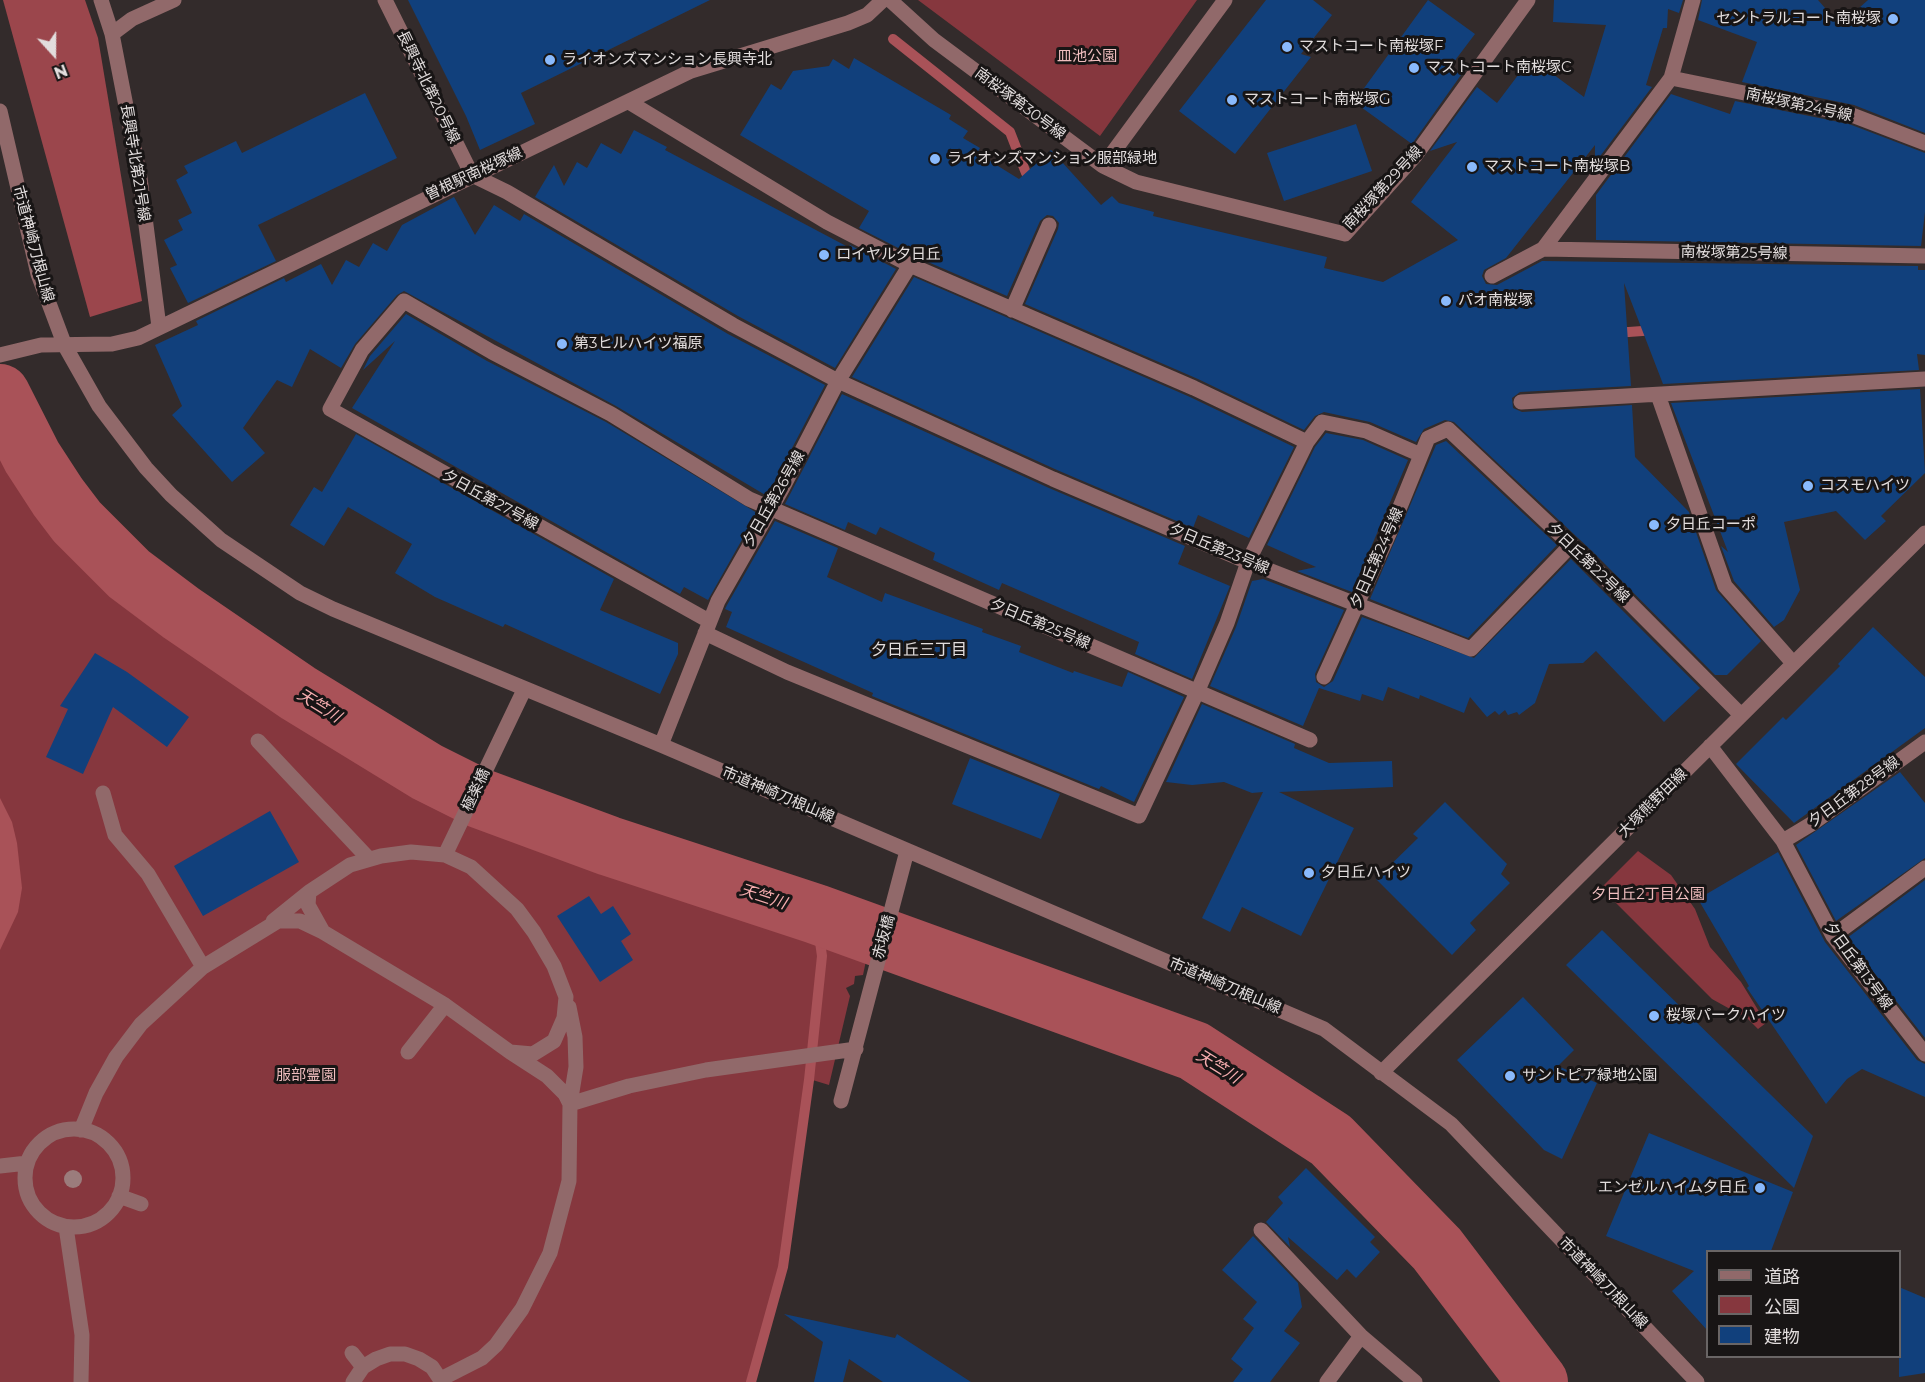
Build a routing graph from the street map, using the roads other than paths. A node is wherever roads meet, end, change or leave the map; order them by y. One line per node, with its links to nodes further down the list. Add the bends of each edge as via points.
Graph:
1 (101, 0): 11 (street, 長興寺北第21号線)
2 (174, 0): 11 (street)
3 (385, 0): 17 (street, 長興寺北第20号線)
4 (861, 0): 10 (street)
5 (884, 0): 10 (street, 曽根駅南桜塚線)
6 (890, 0): 16 (street, 南桜塚第30号線, via 934,40)
7 (1225, 0): 16 (street)
8 (1528, 0): 16 (street, 南桜塚第29号線, via 1415,156 1345,234 1136,183)
9 (1693, 0): 12 (street)
10 (867, 15): 13 (street, 曽根駅南桜塚線, via 700,67)
11 (112, 33): 24 (street, 長興寺北第21号線, via 140,177)
12 (1671, 78): 15 (street, 南桜塚第24号線, via 1852,115); 19 (street)
13 (628, 102): 17 (street, 曽根駅南桜塚線); 21 (street, via 827,222)
14 (0, 111): 25 (street, 市道神崎刀根山線, via 38,274)
15 (1925, 143)
16 (1103, 166)
17 (472, 175): 24 (street, 曽根駅南桜塚線); 29 (street, 夕日丘第23号線)
18 (1049, 225): 23 (street)
19 (1543, 249): 20 (street, 南桜塚第25号線); 22 (street)
20 (1925, 256)
21 (910, 265): 23 (street); 29 (street, 夕日丘第26号線)
22 (1492, 276)
23 (1012, 310): 33 (street, via 1194,388)
24 (159, 327): 25 (street, 曽根駅南桜塚線, via 123,343)
25 (66, 345): 27 (street, 曽根駅南桜塚線, via 26,348); 43 (street, 市道神崎刀根山線, via 99,406 146,468 221,540 300,593)
26 (362, 350): 35 (street, 夕日丘第25号線, via 404,301 611,414); 40 (street, 夕日丘第27号線, via 330,409)
27 (0, 355)
28 (1925, 379): 30 (street)
29 (838, 381): 35 (street, 夕日丘第26号線); 38 (street, 夕日丘第23号線)
30 (1658, 395): 31 (street); 41 (street, via 1725,586)
31 (1521, 402)
32 (1428, 438): 34 (street, 夕日丘第24号線); 37 (street, 夕日丘第22号線, via 1448,429)
33 (1307, 442): 34 (street, via 1322,422 1366,431); 38 (street)
34 (1421, 454): 39 (street, 夕日丘第24号線)
35 (770, 508): 40 (street, 夕日丘第26号線); 44 (street, 夕日丘第25号線)
36 (1925, 533): 41 (street, 大塚熊野田線)
37 (1571, 545): 39 (street, 夕日丘第23号線, via 1472,649); 45 (street, 夕日丘第22号線)
38 (1248, 562): 39 (street, 夕日丘第23号線); 44 (street)
39 (1357, 604): 42 (street, 夕日丘第24号線)
40 (707, 627): 44 (street, via 787,672 1139,816); 49 (street, 夕日丘第26号線)
41 (1793, 663): 45 (street, 大塚熊野田線)
42 (1324, 677)
43 (524, 690): 49 (street, 市道神崎刀根山線); 54 (street, 極楽橋)
44 (1198, 690): 46 (street, 夕日丘第25号線)
45 (1741, 715): 50 (street, 大塚熊野田線)
46 (1310, 740)
47 (258, 741): 55 (street)
48 (1925, 742): 52 (street, 夕日丘第28号線)
49 (661, 745): 53 (street, 市道神崎刀根山線)
50 (1710, 746): 52 (street, 夕日丘第13号線); 68 (street, 大塚熊野田線)
51 (103, 793): 61 (street, via 115,835 148,874)
52 (1783, 841): 60 (street, 夕日丘第13号線)
53 (907, 851): 64 (street, 赤坂橋); 68 (street, 市道神崎刀根山線, via 1324,1029)
54 (445, 855): 55 (street, via 411,852); 62 (street, via 471,867 517,909 540,942)
55 (369, 859): 57 (street, via 350,865)
56 (1925, 868): 60 (street)
57 (309, 892): 58 (street); 59 (street, via 308,904)
58 (266, 927): 59 (street, via 294,920); 61 (street)
59 (323, 932): 63 (street)
60 (1833, 936): 67 (street, 夕日丘第13号線)
61 (203, 967): 71 (street, via 141,1024 116,1057 89,1106)
62 (566, 997): 66 (street, via 564,1018 554,1041 533,1054); 70 (street, via 575,1037 576,1067)
63 (445, 1005): 65 (street); 66 (street)
64 (856, 1049): 69 (street, 赤坂橋); 70 (street, via 654,1080)
65 (408, 1052)
66 (510, 1052): 70 (street, via 547,1076)
67 (1925, 1054)
68 (1382, 1073): 86 (street, 市道神崎刀根山線, via 1451,1124)
69 (841, 1101)
70 (570, 1104): 81 (street, via 566,1199 543,1269 522,1309 496,1345 482,1358)
71 (81, 1130): 72 (street, via 68,1130 43,1140); 74 (street, via 104,1140 113,1149 122,1172)
72 (27, 1163): 73 (street); 76 (street, via 28,1196 50,1221)
73 (0, 1166)
74 (119, 1196): 75 (street); 76 (street, via 113,1208 92,1224)
75 (141, 1204)
76 (66, 1227): 82 (street, via 82,1335)
77 (1261, 1230): 78 (street)
78 (1361, 1336): 84 (street); 85 (street)
79 (352, 1353): 80 (street)
80 (363, 1367): 81 (street, via 390,1354 405,1354 432,1368); 83 (street)
81 (441, 1381)
82 (81, 1382)
83 (353, 1382)
84 (1327, 1382)
85 (1415, 1382)
86 (1697, 1382)

